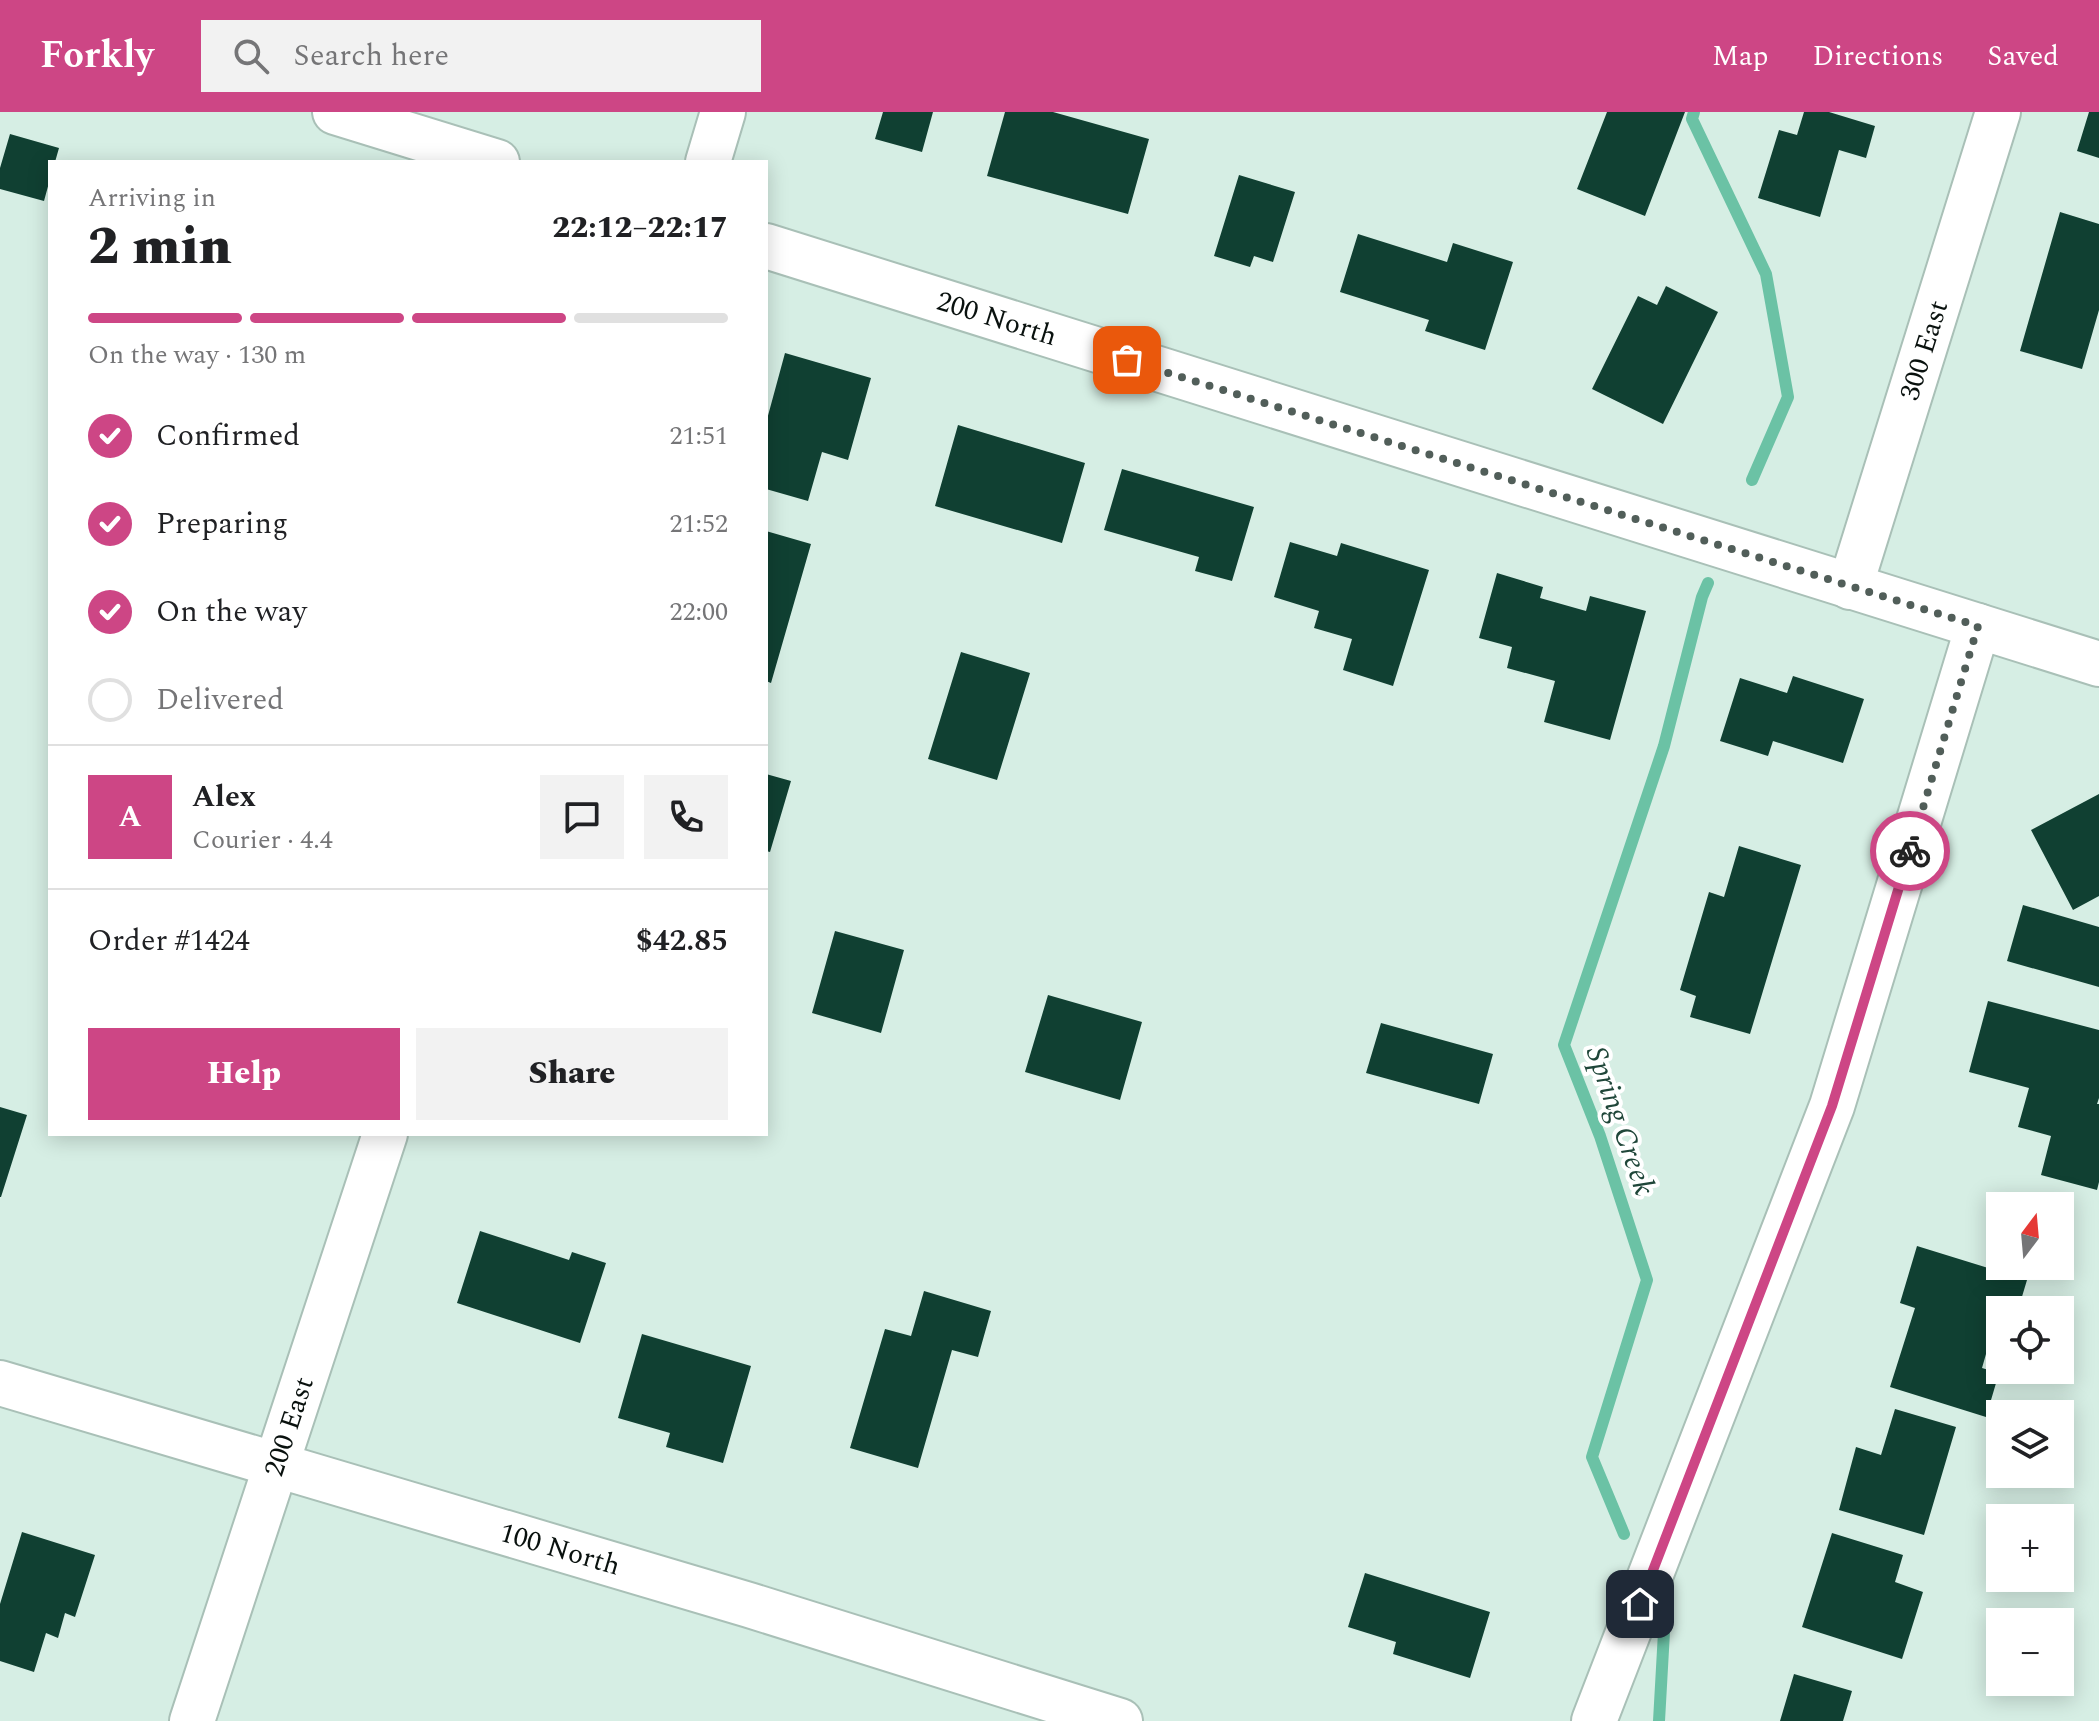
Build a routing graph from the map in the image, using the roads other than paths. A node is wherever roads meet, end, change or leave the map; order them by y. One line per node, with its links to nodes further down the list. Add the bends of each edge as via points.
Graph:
1 (335, 112): 4 (street)
2 (723, 112): 5 (street)
3 (1998, 112): 7 (street, 300 East)
4 (491, 160)
5 (709, 160)
6 (768, 247): 7 (street, 200 North)
7 (1850, 587): 8 (street, 200 North)
8 (1978, 626): 9 (street, 200 North); 15 (street, via 1832,1106)
9 (2099, 664)
10 (384, 1136): 12 (street, 200 East)
11 (0, 1383): 12 (street, 100 North)
12 (275, 1465): 13 (street, 200 East); 14 (street, 100 North)
13 (192, 1721)
14 (1120, 1721)
15 (1594, 1721)

